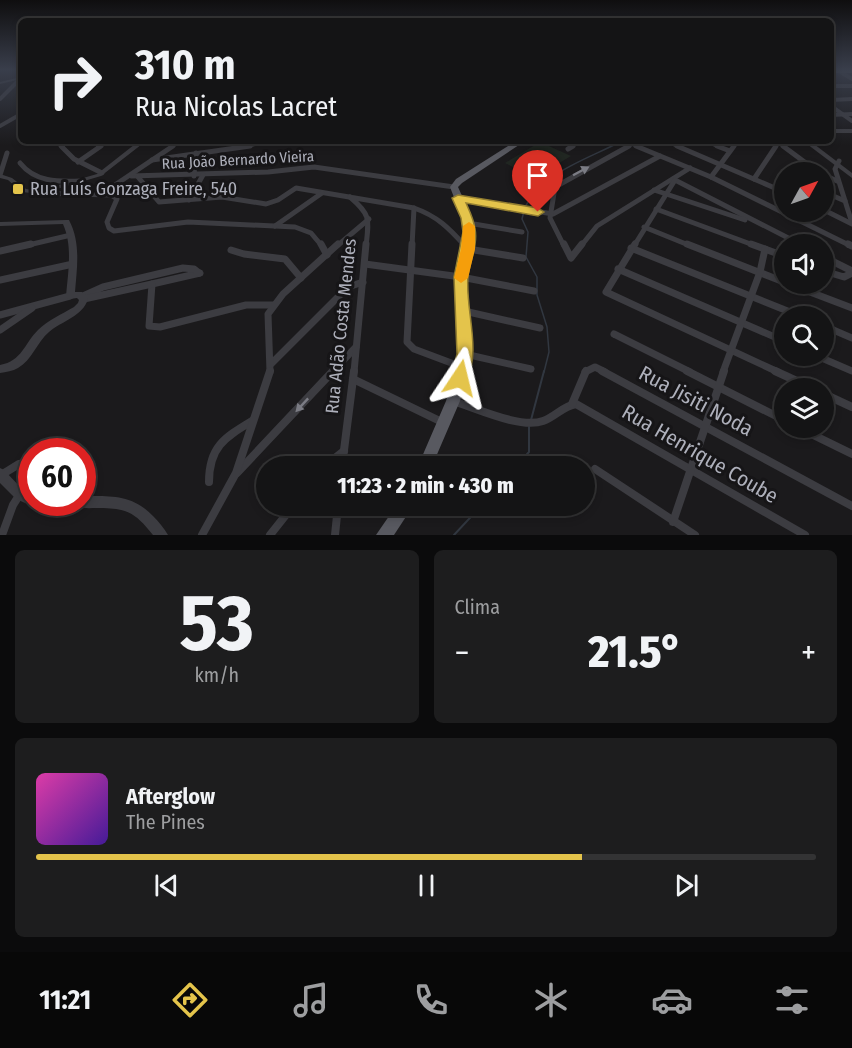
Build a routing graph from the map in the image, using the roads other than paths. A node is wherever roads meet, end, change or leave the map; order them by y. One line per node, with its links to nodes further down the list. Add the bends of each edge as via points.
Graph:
1 (834, 99): 2 (street)
2 (852, 99)
3 (834, 108): 6 (street)
4 (852, 114): 6 (street)
5 (834, 115): 6 (street)
6 (843, 115): 8 (street)
7 (18, 116): 9 (street)
8 (852, 121)
9 (0, 126)
10 (852, 130): 11 (street)
11 (834, 131)
12 (60, 144): 36 (street)
13 (103, 144): 36 (street)
14 (139, 144): 43 (street)
15 (174, 144): 35 (street)
16 (177, 144): 33 (street, via 178,150)
17 (256, 144): 32 (street)
18 (516, 144): 60 (main road, via 459,181)
19 (575, 144): 29 (street)
20 (630, 144): 69 (street, one-way to 20, via 558,184)
21 (634, 144): 34 (street)
22 (673, 144): 40 (street)
23 (712, 144): 30 (street)
24 (736, 144): 30 (street)
25 (775, 144): 51 (street)
26 (781, 144): 37 (street)
27 (811, 144): 38 (street)
28 (817, 144): 38 (street)
29 (568, 149)
30 (730, 151): 40 (street)
31 (7, 153): 44 (street)
32 (196, 153): 33 (street); 47 (street)
33 (189, 154): 35 (street)
34 (660, 156): 41 (street); 69 (street)
35 (152, 160): 46 (street)
36 (78, 162): 43 (street)
37 (802, 162)
38 (838, 162): 42 (street); 48 (street); 55 (street)
39 (20, 163): 54 (street, via 48,180)
40 (722, 164): 50 (street); 51 (street)
41 (690, 168): 50 (street); 52 (street)
42 (852, 170)
43 (102, 173): 54 (street)
44 (0, 175): 58 (street, via 10,178 24,191)
45 (203, 175): 47 (street, Rua João Bernardo Vieira); 60 (street, Rua João Bernardo Vieira, via 321,167); 65 (street)
46 (131, 176): 49 (street, Rua João Bernardo Vieira); 61 (street)
47 (194, 176): 49 (street, Rua João Bernardo Vieira)
48 (852, 176)
49 (138, 177): 65 (street, via 159,202)
50 (711, 177): 81 (street)
51 (754, 179): 56 (street)
52 (674, 180): 57 (street); 62 (street); 75 (street)
53 (834, 180): 55 (street)
54 (81, 181): 58 (street)
55 (837, 181): 66 (street)
56 (774, 188)
57 (654, 190): 62 (street); 69 (street, via 597,226 571,258)
58 (38, 193): 61 (street)
59 (322, 193): 64 (street); 65 (street, via 294,188 266,204 222,197); 76 (street)
60 (456, 193): 69 (street, Rua João Bernardo Vieira); 72 (main road)
61 (102, 194): 76 (street, via 117,199 108,222 109,228 116,231 188,222)
62 (665, 194): 68 (street); 75 (street)
63 (834, 196): 66 (street)
64 (350, 197): 67 (street); 71 (street, Rua Adão Costa Mendes)
65 (189, 200)
66 (845, 201): 73 (street)
67 (414, 208): 83 (street, via 437,217); 94 (street)
68 (656, 209): 77 (street); 84 (street)
69 (549, 214)
70 (834, 215): 73 (street)
71 (369, 219): 88 (street); 92 (street, Rua Adão Costa Mendes)
72 (468, 223): 78 (street); 83 (main road)
73 (852, 223)
74 (0, 224): 80 (street, via 64,222)
75 (765, 226): 79 (street)
76 (275, 227): 88 (street, via 310,231)
77 (644, 227): 82 (street); 95 (street)
78 (522, 232)
79 (781, 234)
80 (71, 235): 86 (street); 91 (street)
81 (852, 246)
82 (632, 248): 93 (street); 107 (street)
83 (468, 249): 89 (street); 98 (main road)
84 (765, 249): 87 (street); 95 (street)
85 (231, 250): 99 (street, via 285,259)
86 (0, 251)
87 (774, 252)
88 (327, 255): 99 (street)
89 (523, 258)
90 (834, 262): 96 (street)
91 (73, 264): 101 (street); 106 (street)
92 (365, 264): 94 (street); 102 (street, Rua Adão Costa Mendes)
93 (618, 269): 115 (street); 123 (street, via 605,292)
94 (412, 270): 98 (street); 127 (street, via 408,344)
95 (760, 272): 100 (street); 107 (street)
96 (852, 272): 97 (street, via 844,277)
97 (834, 274)
98 (461, 277): 104 (street); 113 (main road)
99 (300, 278): 109 (street)
100 (774, 278)
101 (0, 280)
102 (363, 282): 122 (street, Rua Adão Costa Mendes); 126 (street, via 348,287)
103 (153, 284): 108 (street); 108 (street, via 200,273 183,268 103,287); 109 (street, via 148,324 151,328 246,305)
104 (534, 291)
105 (815, 294): 112 (street)
106 (70, 296): 108 (street); 110 (street)
107 (751, 296): 111 (street); 115 (street)
108 (83, 297): 128 (street, via 82,305 40,333 20,361)
109 (273, 305): 126 (street, via 267,316)
110 (35, 306): 114 (street); 117 (street)
111 (776, 306)
112 (852, 308)
113 (464, 311): 116 (street); 124 (main road)
114 (0, 315)
115 (742, 322): 120 (street); 123 (street)
116 (540, 328)
117 (0, 330)
118 (834, 330): 121 (street)
119 (614, 334): 133 (street)
120 (774, 336)
121 (852, 338)
122 (356, 347): 132 (street, Rua Adão Costa Mendes); 151 (street, one-way to 151)
123 (731, 351): 131 (street); 133 (street)
124 (465, 354): 127 (main road); 129 (street)
125 (834, 363): 130 (street)
126 (271, 364): 139 (street)
127 (462, 368): 135 (main road)
128 (0, 369)
129 (531, 369)
130 (852, 371)
131 (790, 378)
132 (353, 379): 140 (street); 143 (street, Rua Adão Costa Mendes)
133 (718, 387): 138 (street); 141 (street)
134 (834, 399): 137 (street)
135 (453, 401): 136 (street, via 524,422 548,420); 140 (main road)
136 (574, 404): 141 (street, Rua Jisiti Noda, via 586,370 595,367); 150 (street, Rua Henrique Coube)
137 (852, 407)
138 (774, 415)
139 (252, 421): 151 (street); 153 (street, via 214,451 208,469)
140 (445, 423): 147 (main road)
141 (705, 426): 150 (street); 157 (street, Rua Jisiti Noda)
142 (819, 438): 144 (street)
143 (344, 451): 145 (street); 146 (street, Rua Adão Costa Mendes)
144 (852, 454)
145 (338, 456)
146 (343, 456)
147 (429, 456)
148 (18, 465): 152 (street)
149 (595, 469): 161 (street)
150 (692, 469): 161 (street); 169 (street, Rua Henrique Coube)
151 (236, 474): 164 (street)
152 (0, 475): 154 (street)
153 (209, 482)
154 (18, 490)
155 (18, 502): 162 (street, via 13,505)
156 (96, 502): 163 (street, via 125,503 139,511)
157 (852, 506)
158 (285, 516): 165 (street)
159 (337, 516): 166 (street)
160 (398, 516): 167 (main road)
161 (673, 522): 168 (street)
162 (2, 535)
163 (161, 535)
164 (202, 535)
165 (270, 535)
166 (335, 535)
167 (384, 535)
168 (694, 535)
169 (806, 535)

